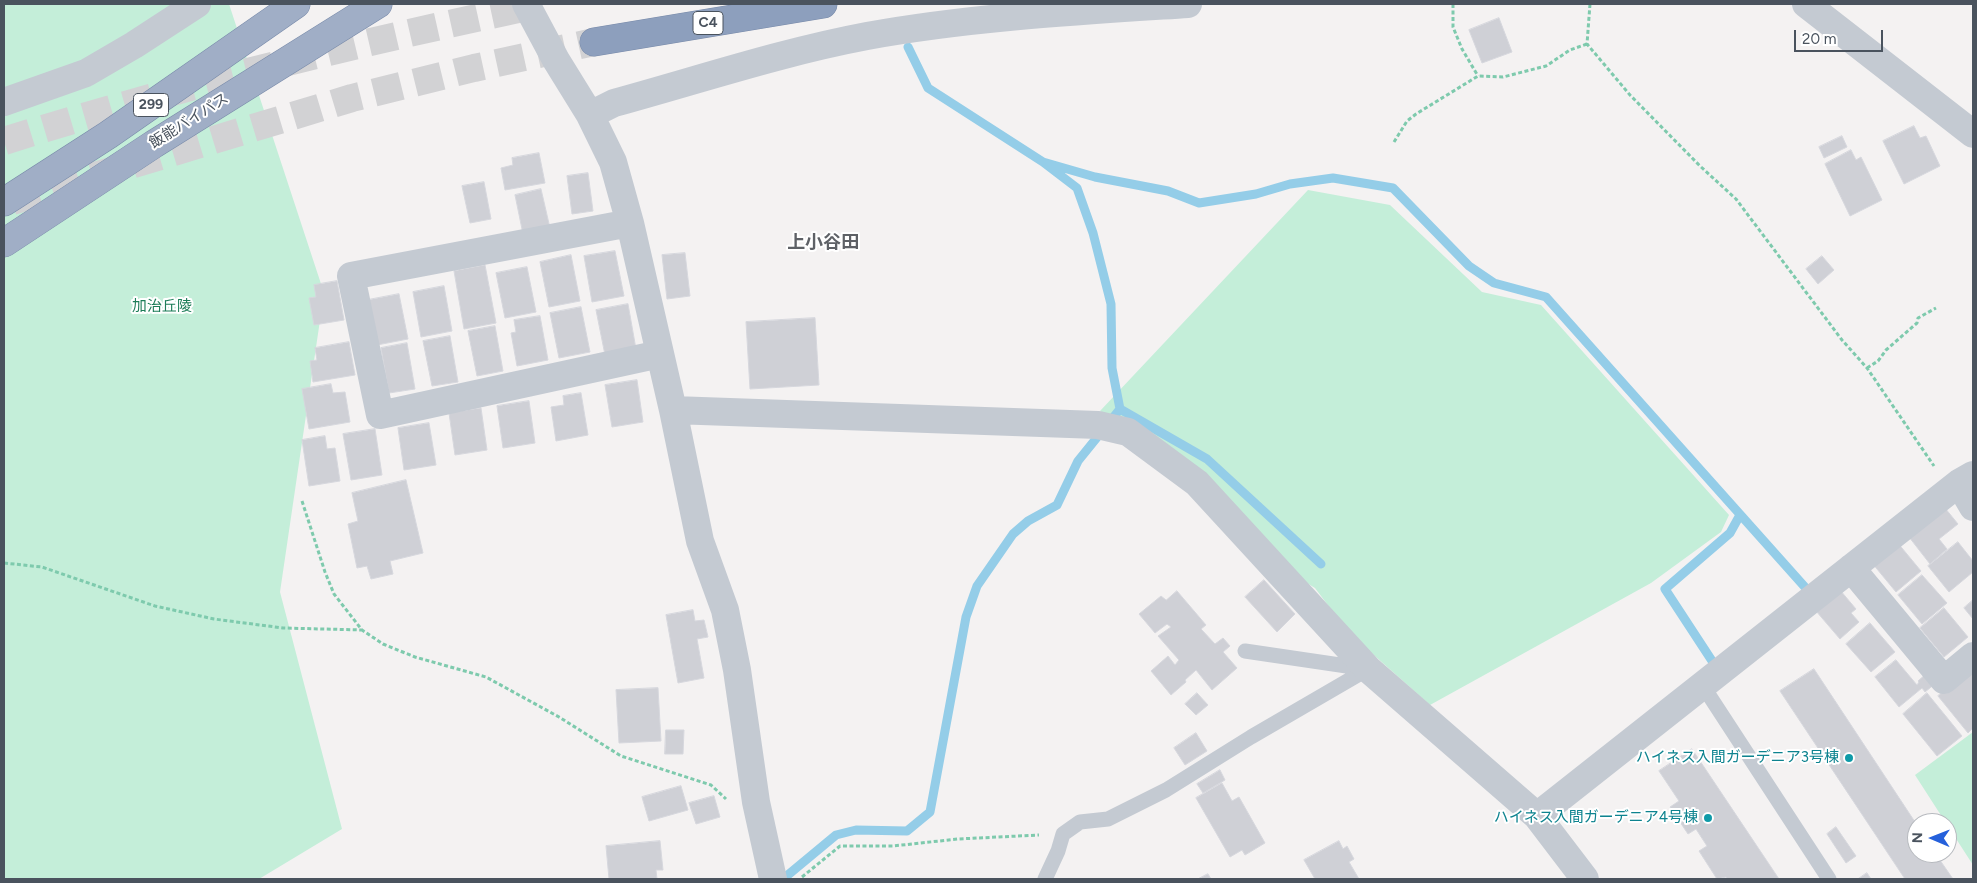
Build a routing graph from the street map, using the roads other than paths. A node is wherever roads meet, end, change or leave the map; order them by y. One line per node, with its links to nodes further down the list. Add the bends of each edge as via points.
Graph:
1 (197, 4): 9 (street, via 86,72)
2 (296, 4): 12 (highway, 299, via 108,135)
3 (378, 4): 14 (highway, 飯能バイパス / 299, via 154,144)
4 (526, 4): 10 (street)
5 (823, 4): 8 (highway, C4)
6 (1188, 4): 10 (street, via 943,24 868,36 614,103)
7 (1806, 4): 11 (street)
8 (594, 42)
9 (4, 102)
10 (590, 115): 13 (street, via 613,162)
11 (1973, 134)
12 (4, 202)
13 (630, 223): 15 (street); 15 (street, via 351,276 380,416)
14 (4, 243)
15 (660, 354): 16 (street)
16 (673, 410): 22 (street, via 1098,425 1128,432 1197,483); 25 (street, via 700,541 725,610 756,802)
17 (1961, 482): 18 (street); 19 (street)
18 (1973, 507)
19 (1851, 568): 21 (street, via 1944,680); 23 (street)
20 (1245, 651): 22 (lane)
21 (1973, 656)
22 (1368, 669): 24 (street); 26 (lane, via 1166,790 1108,819 1080,822 1063,834)
23 (1703, 686): 24 (street); 28 (lane)
24 (1537, 816): 27 (street)
25 (773, 879)
26 (1045, 879)
27 (1585, 879)
28 (1828, 879)

